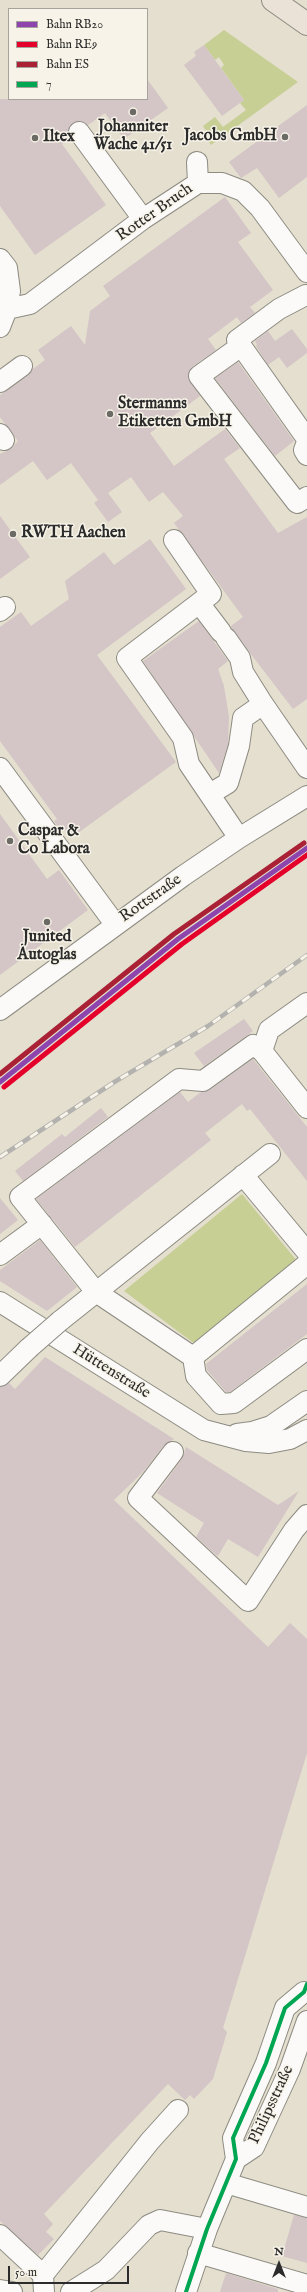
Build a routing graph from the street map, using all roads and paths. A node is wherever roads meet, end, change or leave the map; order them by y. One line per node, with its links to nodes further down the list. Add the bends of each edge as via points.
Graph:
1 (273, 0): 2 (main road)
2 (307, 24)
3 (79, 132): 6 (street)
4 (197, 162): 5 (street)
5 (198, 183): 6 (street, Rotter Bruch); 8 (street, Rotter Bruch, via 222,183 243,191 260,208)
6 (143, 219): 10 (street, Rotter Bruch, via 30,304)
7 (0, 259): 10 (street, Rotter Bruch, via 7,268 10,291)
8 (307, 272)
9 (307, 300): 11 (street, via 279,309 237,340)
10 (4, 318)
11 (242, 346): 14 (street); 17 (street, via 199,376 297,504)
12 (22, 366): 13 (street)
13 (0, 382)
14 (307, 439)
15 (307, 442): 16 (street, via 304,450)
16 (307, 455)
17 (307, 497)
18 (174, 540): 19 (street, via 211,594)
19 (199, 603): 20 (street, via 240,658 243,672); 23 (street, via 127,658 182,738 189,764)
20 (263, 704): 22 (street); 23 (street, via 243,718 239,746 228,783)
21 (0, 768): 26 (street)
22 (307, 768)
23 (210, 794): 25 (street)
24 (307, 796): 25 (street, Rottstraße)
25 (239, 838): 26 (street, Rottstraße)
26 (115, 924): 28 (street, Rottstraße)
27 (307, 1003): 29 (street, via 269,1030)
28 (0, 1010)
29 (262, 1052): 30 (street); 33 (street, via 253,1045 203,1081 180,1079 20,1198)
30 (307, 1108)
31 (270, 1154): 32 (street)
32 (243, 1175): 34 (street); 37 (street)
33 (42, 1224): 35 (street); 37 (street)
34 (307, 1252)
35 (0, 1255)
36 (307, 1264): 40 (street)
37 (96, 1292): 40 (street); 41 (street, bridge)
38 (0, 1302): 44 (street, Hüttenstraße, via 204,1430)
39 (307, 1349): 40 (street, via 234,1403 221,1404 196,1376)
40 (193, 1357)
41 (0, 1376)
42 (307, 1401): 44 (street, Hüttenstraße, via 270,1426)
43 (307, 1430): 44 (street, Hüttenstraße, via 290,1439 269,1443)
44 (225, 1436)
45 (173, 1452): 46 (street, via 138,1498 248,1601 294,1530)
46 (307, 1515)
47 (306, 1994): 50 (street, Philipsstraße, via 285,2008 266,2063 233,2138)
48 (307, 2021): 50 (street, Philipsstraße, via 290,2069 254,2147)
49 (178, 2110): 56 (street, via 150,2141)
50 (236, 2159): 51 (street, Philipsstraße)
51 (226, 2183): 52 (street); 53 (street, Philipsstraße)
52 (307, 2207)
53 (207, 2229): 55 (street, Philipsstraße); 60 (street, via 160,2220 149,2225 106,2270)
54 (0, 2235): 56 (street)
55 (198, 2253): 57 (street); 61 (street, Philipsstraße)
56 (44, 2284)
57 (307, 2286)
58 (0, 2290): 59 (street)
59 (12, 2292)
60 (71, 2292)
61 (186, 2292)

